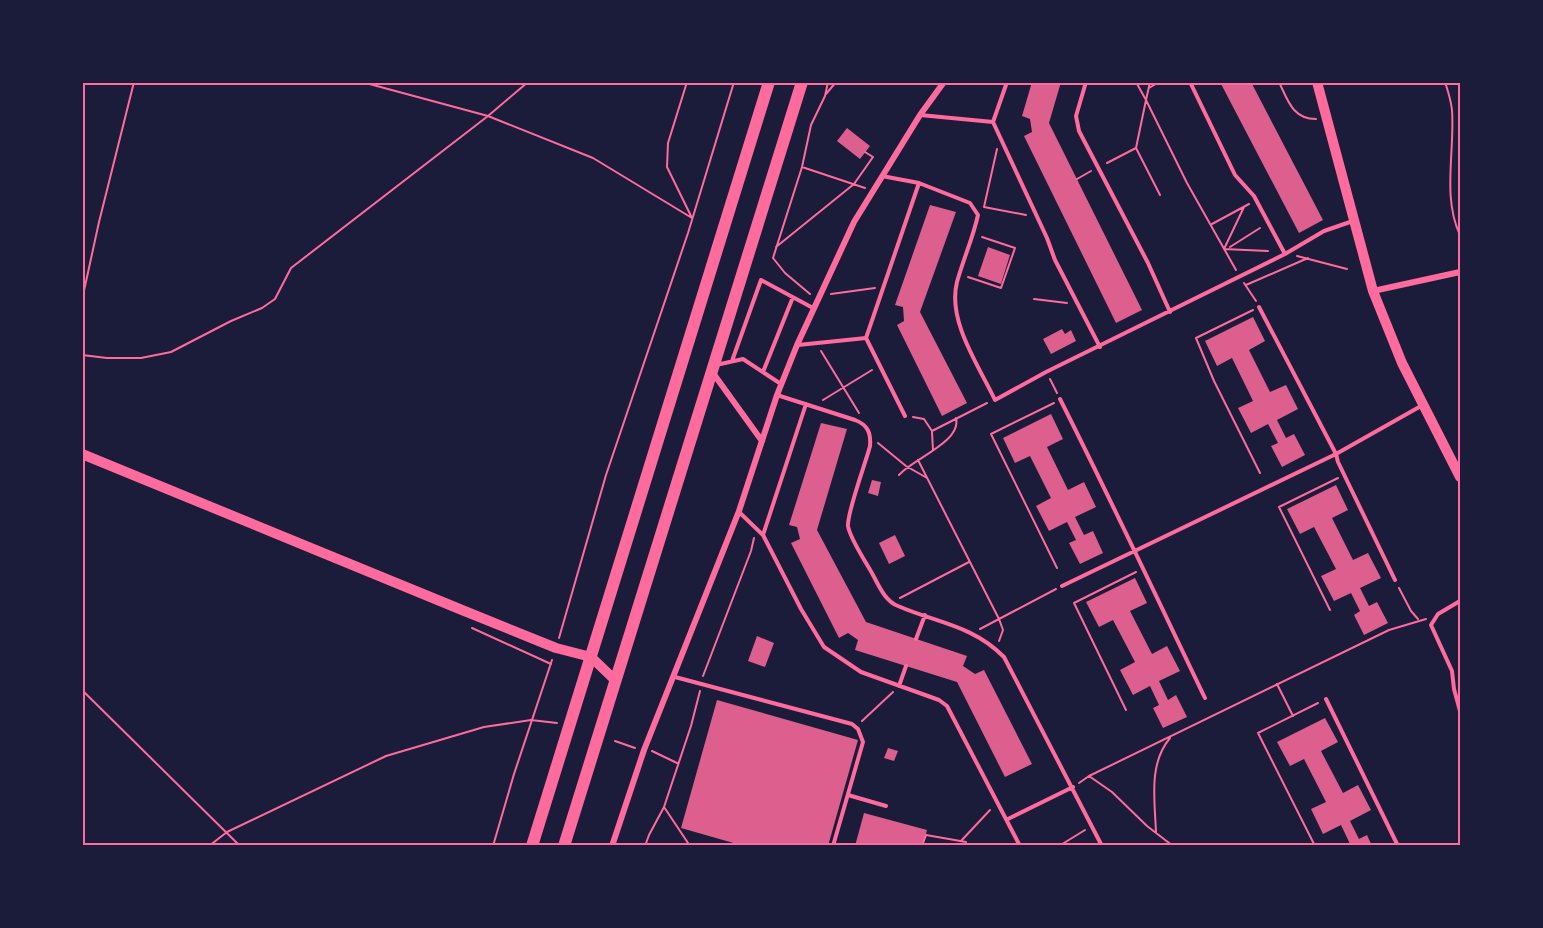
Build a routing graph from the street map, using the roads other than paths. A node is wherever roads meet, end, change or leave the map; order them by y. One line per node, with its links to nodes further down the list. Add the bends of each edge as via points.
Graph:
1 (769, 82): 44 (main road)
2 (802, 82): 24 (main road)
3 (944, 82): 8 (street)
4 (1007, 82): 9 (lane)
5 (1086, 82): 19 (lane, via 1076,123)
6 (1190, 82): 13 (lane, via 1235,175 1257,200)
7 (1317, 82): 12 (street)
8 (920, 115): 9 (lane); 10 (street)
9 (993, 122): 22 (lane, via 1054,260)
10 (882, 176): 11 (lane); 18 (street, via 854,222)
11 (919, 183): 20 (lane); 22 (lane, via 970,203 978,215 955,295 956,315 995,400)
12 (1353, 221): 13 (lane, via 1324,231); 15 (street)
13 (1285, 254): 19 (lane)
14 (1461, 272): 15 (street)
15 (1373, 291): 30 (street)
16 (793, 297): 18 (lane); 23 (lane, via 761,280); 25 (lane)
17 (1259, 307): 34 (lane)
18 (813, 308): 21 (street)
19 (1170, 312): 22 (lane)
20 (866, 338): 21 (lane); 31 (lane)
21 (797, 345): 26 (street)
22 (1100, 346)
23 (732, 361): 24 (lane); 25 (lane, via 742,359)
24 (714, 369): 32 (street); 47 (main road)
25 (764, 372): 26 (lane)
26 (782, 384): 27 (street)
27 (777, 395): 29 (lane); 32 (street)
28 (1060, 399): 38 (lane)
29 (806, 405): 37 (lane); 42 (lane, via 861,422 868,430 870,446 848,526 885,597 891,603)
30 (1423, 405): 34 (lane); 35 (street)
31 (905, 416)
32 (762, 441): 36 (street)
33 (82, 454): 44 (street, via 556,648)
34 (1336, 454): 38 (lane); 39 (lane)
35 (1461, 477)
36 (739, 511): 37 (lane); 46 (street)
37 (763, 535): 48 (lane, via 824,646 861,672)
38 (1135, 550): 40 (lane); 49 (lane)
39 (1395, 580)
40 (1062, 586)
41 (1461, 601): 51 (lane, via 1434,617 1431,624 1452,671)
42 (925, 615): 43 (lane); 52 (lane, via 972,633 996,649 1009,665)
43 (916, 639)
44 (591, 657): 47 (street); 56 (main road)
45 (906, 666): 48 (lane)
46 (675, 677): 53 (lane, via 856,727 863,742); 58 (street, via 644,750)
47 (615, 680): 57 (main road)
48 (899, 686): 55 (lane, via 947,706)
49 (1206, 698)
50 (1326, 699): 62 (lane)
51 (1461, 711)
52 (1073, 787): 55 (lane); 61 (lane)
53 (848, 795): 54 (lane); 59 (lane)
54 (886, 806)
55 (1008, 819): 60 (lane)
56 (532, 846)
57 (564, 846)
58 (612, 846)
59 (833, 846)
60 (1020, 846)
61 (1102, 846)
62 (1398, 846)

